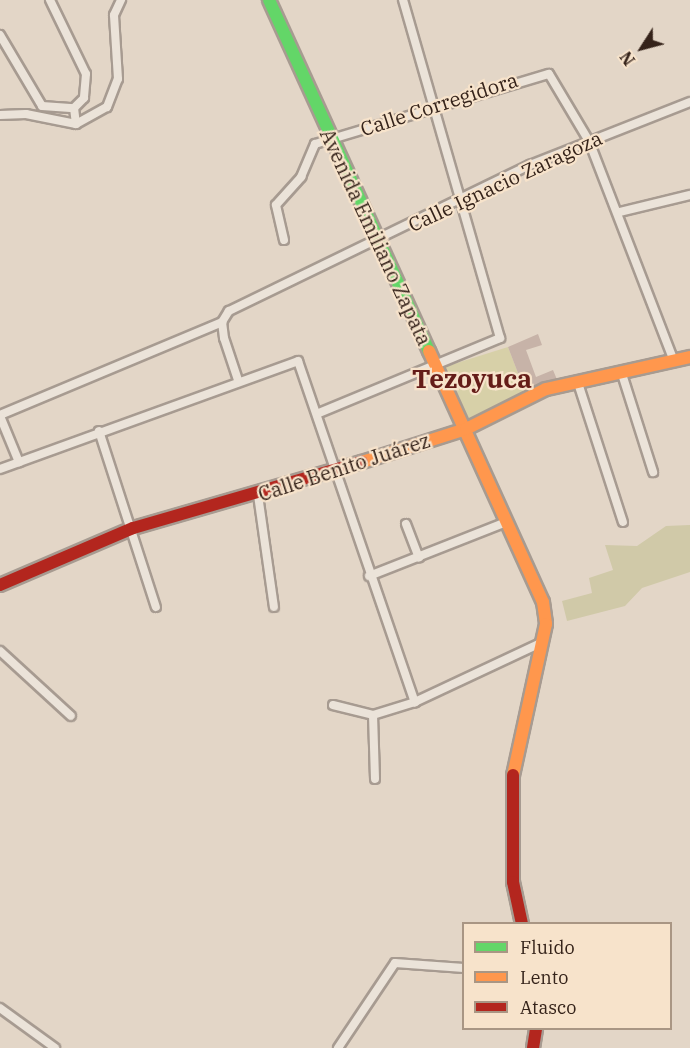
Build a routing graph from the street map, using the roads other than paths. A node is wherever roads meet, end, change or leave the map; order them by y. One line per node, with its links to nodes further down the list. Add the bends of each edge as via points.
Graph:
1 (50, 0): 8 (street, via 86,74 84,98)
2 (121, 0): 10 (street, via 114,15 115,94 107,107)
3 (269, 0): 11 (street, Avenida Emiliano Zapata)
4 (403, 0): 7 (street)
5 (0, 35): 8 (street, via 42,106)
6 (690, 102): 12 (street, Calle Ignacio Zaragoza)
7 (434, 105): 11 (street, Calle Corregidora); 12 (street, Calle Corregidora, via 549,74); 14 (street)
8 (74, 108): 10 (street)
9 (0, 115): 10 (street, via 26,114)
10 (76, 124)
11 (330, 139): 16 (street, Calle Corregidora, via 310,149 301,177 276,206); 17 (street, Avenida Emiliano Zapata)
12 (589, 141): 14 (street, Calle Ignacio Zaragoza); 15 (street)
13 (690, 195): 15 (street)
14 (456, 199): 17 (street, Calle Ignacio Zaragoza); 21 (street, via 500,338)
15 (620, 212): 20 (street)
16 (284, 240)
17 (375, 242): 18 (street, Calle Ignacio Zaragoza, via 229,311); 21 (street, Avenida Emiliano Zapata)
18 (222, 322): 23 (street); 26 (street, Calle Ignacio Zaragoza)
19 (690, 357): 20 (street, Calle Benito Juárez)
20 (674, 361): 22 (street, Calle Benito Juárez)
21 (436, 366): 25 (street); 27 (street, Avenida Emiliano Zapata)
22 (622, 374): 24 (street, Calle Benito Juárez); 32 (street)
23 (238, 380): 25 (street, via 298,361); 28 (street)
24 (578, 383): 27 (street, Calle Benito Juárez, via 546,389); 35 (street)
25 (319, 413): 31 (street)
26 (0, 415): 29 (street)
27 (466, 429): 31 (street, Calle Benito Juárez); 34 (street, Avenida Emiliano Zapata)
28 (99, 431): 29 (street); 37 (street)
29 (19, 462): 30 (street)
30 (0, 469)
31 (336, 469): 33 (street, Calle Benito Juárez); 39 (street)
32 (653, 472)
33 (258, 495): 37 (street, Calle Benito Juárez); 42 (street)
34 (506, 522): 38 (street); 43 (street, Avenida Emiliano Zapata, via 543,602)
35 (623, 522)
36 (406, 525): 38 (street)
37 (133, 528): 40 (street, Calle Benito Juárez); 41 (street)
38 (419, 558): 39 (street)
39 (369, 576): 45 (street)
40 (0, 585)
41 (156, 607)
42 (274, 607)
43 (543, 642): 45 (street); 50 (street, Avenida Emiliano Zapata, via 517,738 510,805 513,882)
44 (0, 651): 48 (street)
45 (415, 702): 47 (street)
46 (333, 705): 47 (street)
47 (373, 715): 49 (street)
48 (71, 716)
49 (375, 779)
50 (522, 922)
51 (462, 968): 55 (street, via 395,963)
52 (0, 1008): 54 (street)
53 (536, 1030): 56 (street)
54 (55, 1048)
55 (338, 1048)
56 (533, 1048)

